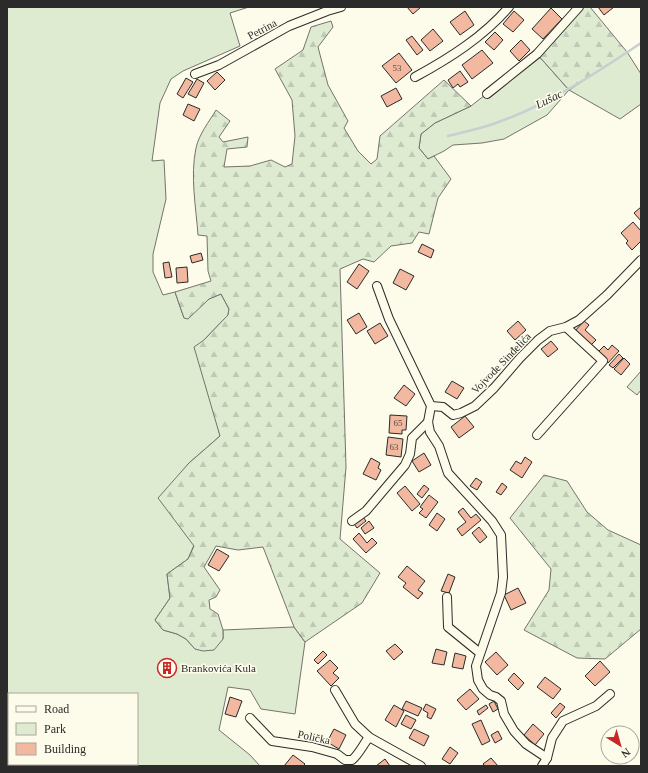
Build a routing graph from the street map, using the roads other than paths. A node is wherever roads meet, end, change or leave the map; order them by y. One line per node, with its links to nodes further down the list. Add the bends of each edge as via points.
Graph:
1 (341, 7): 4 (street, Petrina, via 296,23 219,65)
2 (509, 7): 5 (street, via 475,40)
3 (579, 7): 6 (street, via 537,54)
4 (194, 74)
5 (415, 77)
6 (487, 94)
7 (641, 260): 9 (street, Vojvode Sinđelića, via 607,295 579,320)
8 (377, 286): 10 (street, via 389,319)
9 (566, 327): 10 (street, Vojvode Sinđelića, via 550,332 538,340 475,406 452,415 443,407); 12 (street, via 603,361)
10 (431, 406): 11 (street)
11 (428, 422): 13 (street, via 412,438 410,454 405,465 366,511); 15 (street, via 448,473 492,521 501,535 501,593)
12 (537, 435)
13 (352, 521)
14 (447, 597): 15 (street, via 448,627)
15 (480, 653): 20 (street, via 476,666 478,680 483,689 500,701 514,731 526,744)
16 (335, 690): 19 (street, via 355,724)
17 (610, 694): 20 (street, via 596,706 563,721 552,738)
18 (250, 718): 19 (street, Polička, via 272,741 312,747 337,754 345,760 352,760 357,756)
19 (369, 737): 21 (street)
20 (547, 758): 22 (street)
21 (421, 766)
22 (542, 766)

